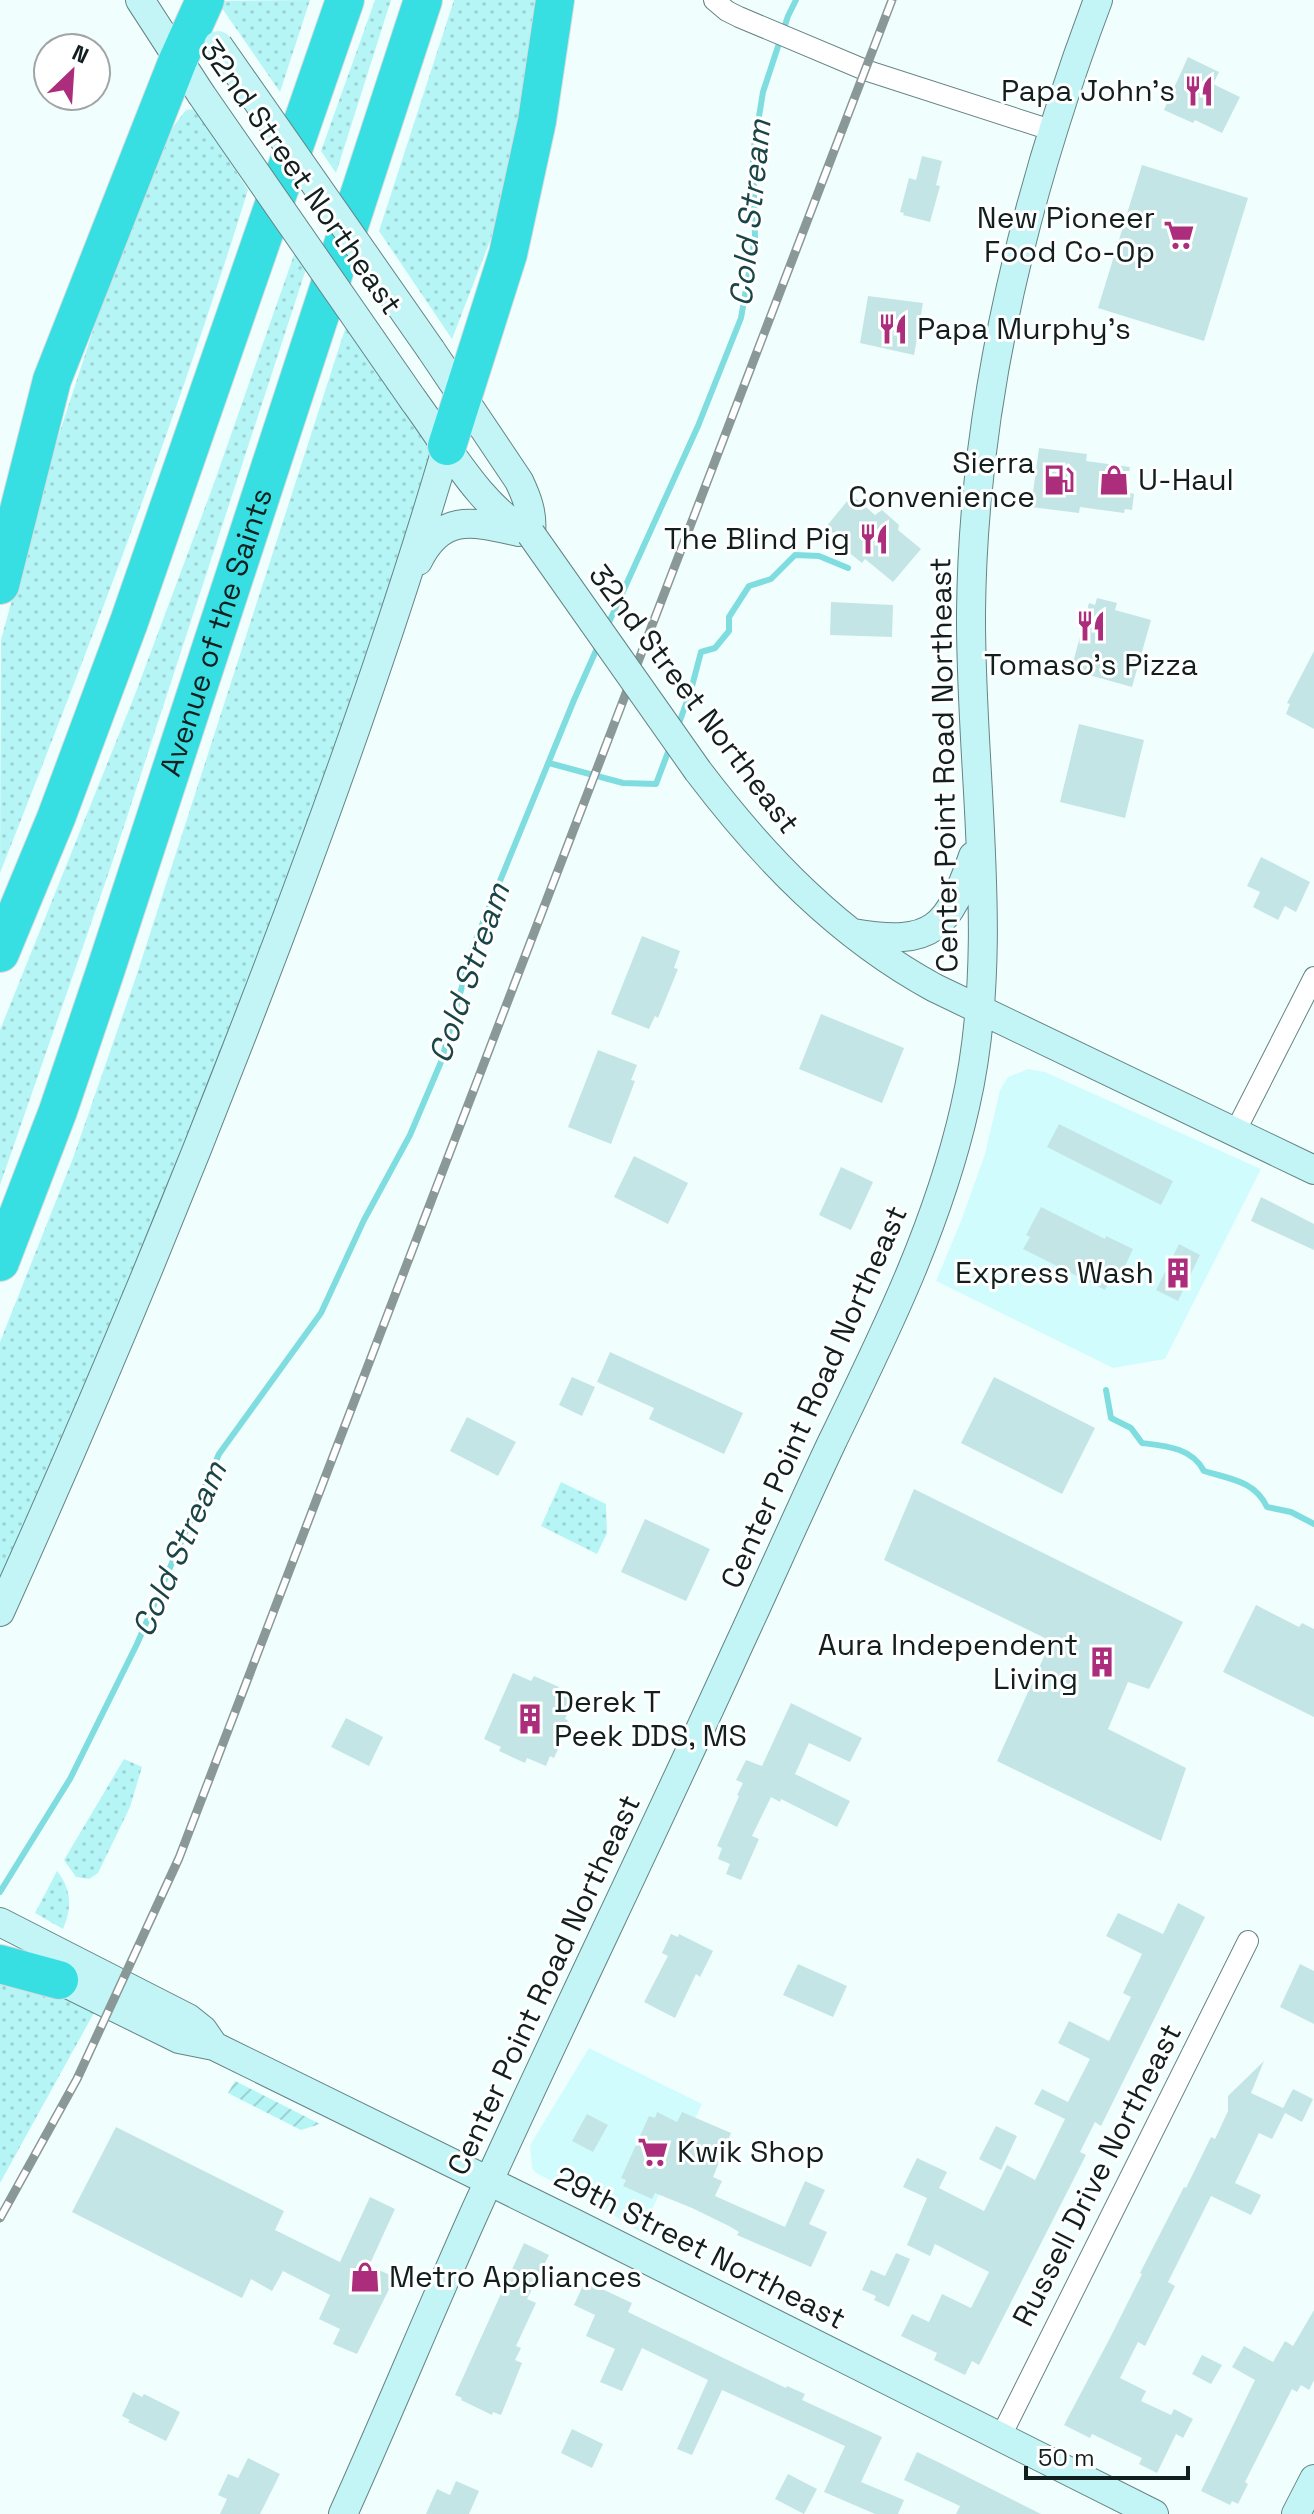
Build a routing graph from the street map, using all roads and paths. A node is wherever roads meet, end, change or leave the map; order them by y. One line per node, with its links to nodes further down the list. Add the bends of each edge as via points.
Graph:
1 (140, 0): 8 (main road, 32nd Street Northeast)
2 (345, 0): 19 (highway, via 129,622)
3 (423, 0): 24 (highway, Avenue of the Saints, via 101,986)
4 (555, 0): 11 (highway, via 520,203 496,299)
5 (714, 0): 9 (street, via 739,17 894,81)
6 (1098, 0): 9 (main road, Center Point Road Northeast)
7 (202, 15): 8 (highway); 11 (main road, 32nd Street Northeast, bridge)
8 (178, 60): 10 (highway); 12 (main road, 32nd Street Northeast, bridge)
9 (1054, 131): 17 (main road, Center Point Road Northeast, via 1010,299 980,479 971,641)
10 (52, 380): 13 (main road); 16 (highway)
11 (463, 397): 12 (highway); 14 (main road, 32nd Street Northeast, via 519,481 529,502)
12 (447, 446): 14 (main road, 32nd Street Northeast, via 501,516); 15 (main road)
13 (0, 505)
14 (531, 534): 15 (main road, via 471,522 448,527 422,551); 18 (main road, 32nd Street Northeast, bridge, via 698,771 757,845)
15 (407, 583): 25 (main road, via 324,823 207,1128)
16 (0, 585)
17 (980, 836): 18 (main road, via 953,907 936,926 908,937); 21 (main road, Center Point Road Northeast)
18 (849, 932): 21 (main road, 32nd Street Northeast, via 915,977)
19 (0, 953)
20 (1314, 977): 22 (street)
21 (981, 1011): 22 (main road, 32nd Street Northeast); 31 (main road, Center Point Road Northeast, via 954,1152 912,1274)
22 (1235, 1132): 23 (main road, 32nd Street Northeast)
23 (1314, 1170)
24 (0, 1262)
25 (0, 1612)
26 (0, 1922): 28 (main road, 29th Street Northeast)
27 (1248, 1941): 32 (street, Russell Drive Northeast)
28 (10, 1956): 29 (highway); 30 (main road, 29th Street Northeast, via 188,2018)
29 (59, 1980): 30 (main road, 29th Street Northeast, via 179,2039)
30 (214, 2046): 31 (main road, 29th Street Northeast)
31 (489, 2181): 32 (main road, 29th Street Northeast); 34 (main road, Center Point Road Northeast)
32 (1001, 2436): 35 (main road, 29th Street Northeast)
33 (1314, 2479): 36 (main road)
34 (343, 2514)
35 (1154, 2514)
36 (1296, 2514)

